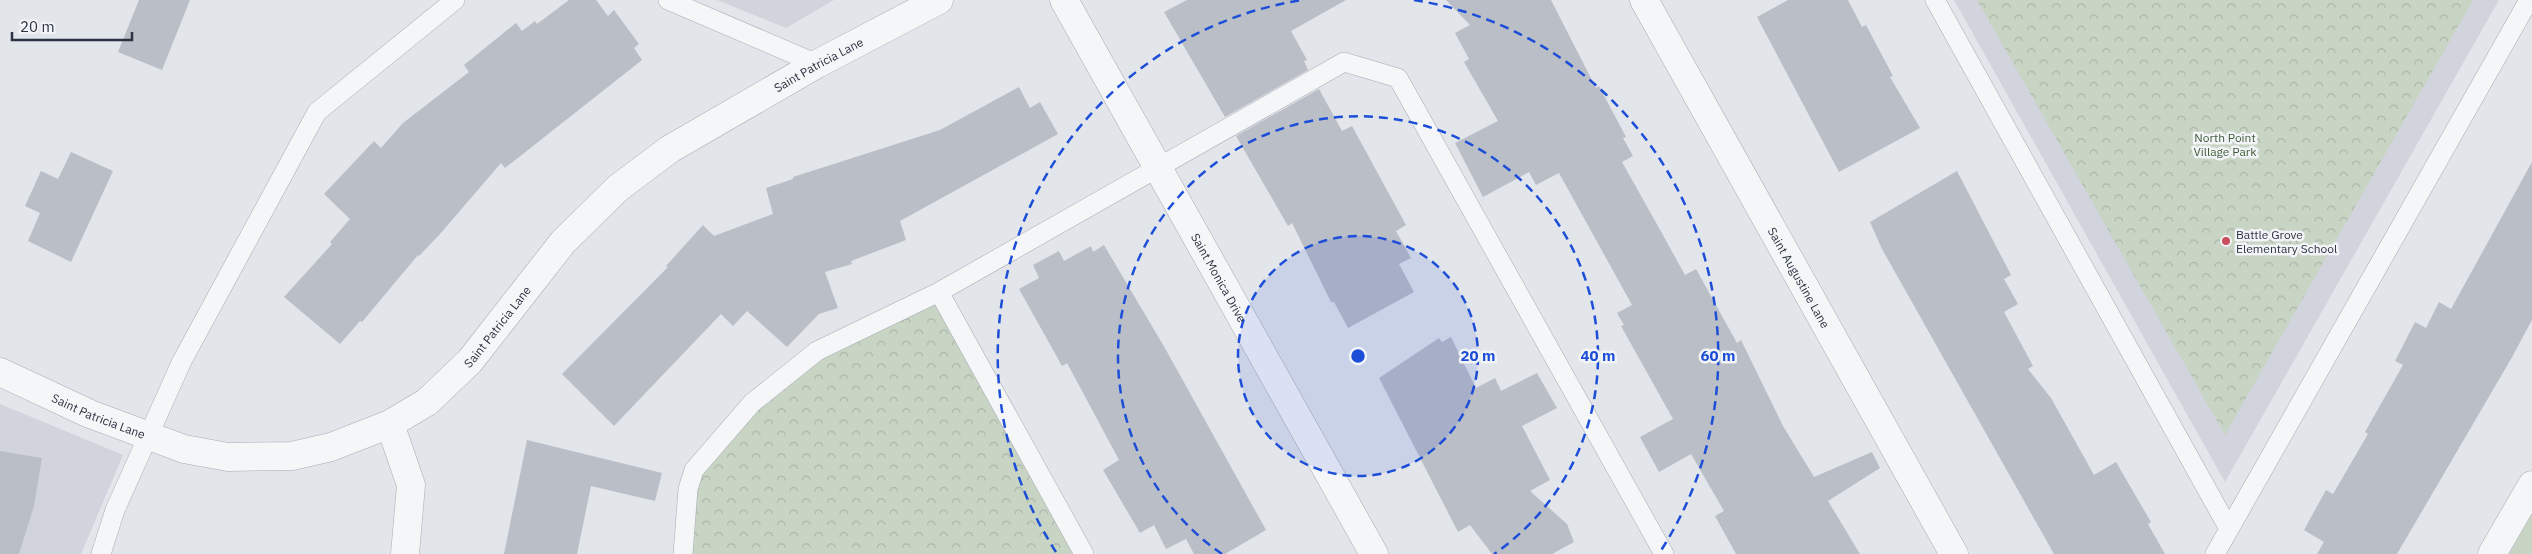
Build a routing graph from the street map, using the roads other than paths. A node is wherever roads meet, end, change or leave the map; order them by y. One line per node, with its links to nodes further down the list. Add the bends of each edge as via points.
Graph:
1 (455, 0): 13 (lane, via 317,112 182,361)
2 (668, 0): 8 (lane)
3 (939, 0): 8 (street, Saint Patricia Lane)
4 (1064, 0): 9 (street, Saint Monica Drive)
5 (1644, 0): 22 (street, Saint Augustine Lane)
6 (1935, 0): 15 (lane)
7 (2529, 0): 15 (lane)
8 (817, 64): 12 (street, Saint Patricia Lane, via 670,149 618,188 563,242 470,361 427,402)
9 (1158, 166): 10 (lane); 20 (street, Saint Monica Drive); 21 (lane, via 1344,62 1398,78)
10 (939, 292): 18 (lane, via 817,351 752,403 694,470 688,489); 19 (lane)
11 (0, 372): 13 (street, Saint Patricia Lane, via 90,414)
12 (390, 424): 13 (street, Saint Patricia Lane, via 331,447 292,456 228,457 184,449); 17 (street, via 411,485)
13 (148, 436): 16 (lane, via 115,510)
14 (2532, 485): 24 (street)
15 (2229, 529): 23 (lane)
16 (101, 554)
17 (405, 554)
18 (683, 554)
19 (1084, 554)
20 (1374, 554)
21 (1664, 554)
22 (1954, 554)
23 (2215, 554)
24 (2492, 554)

